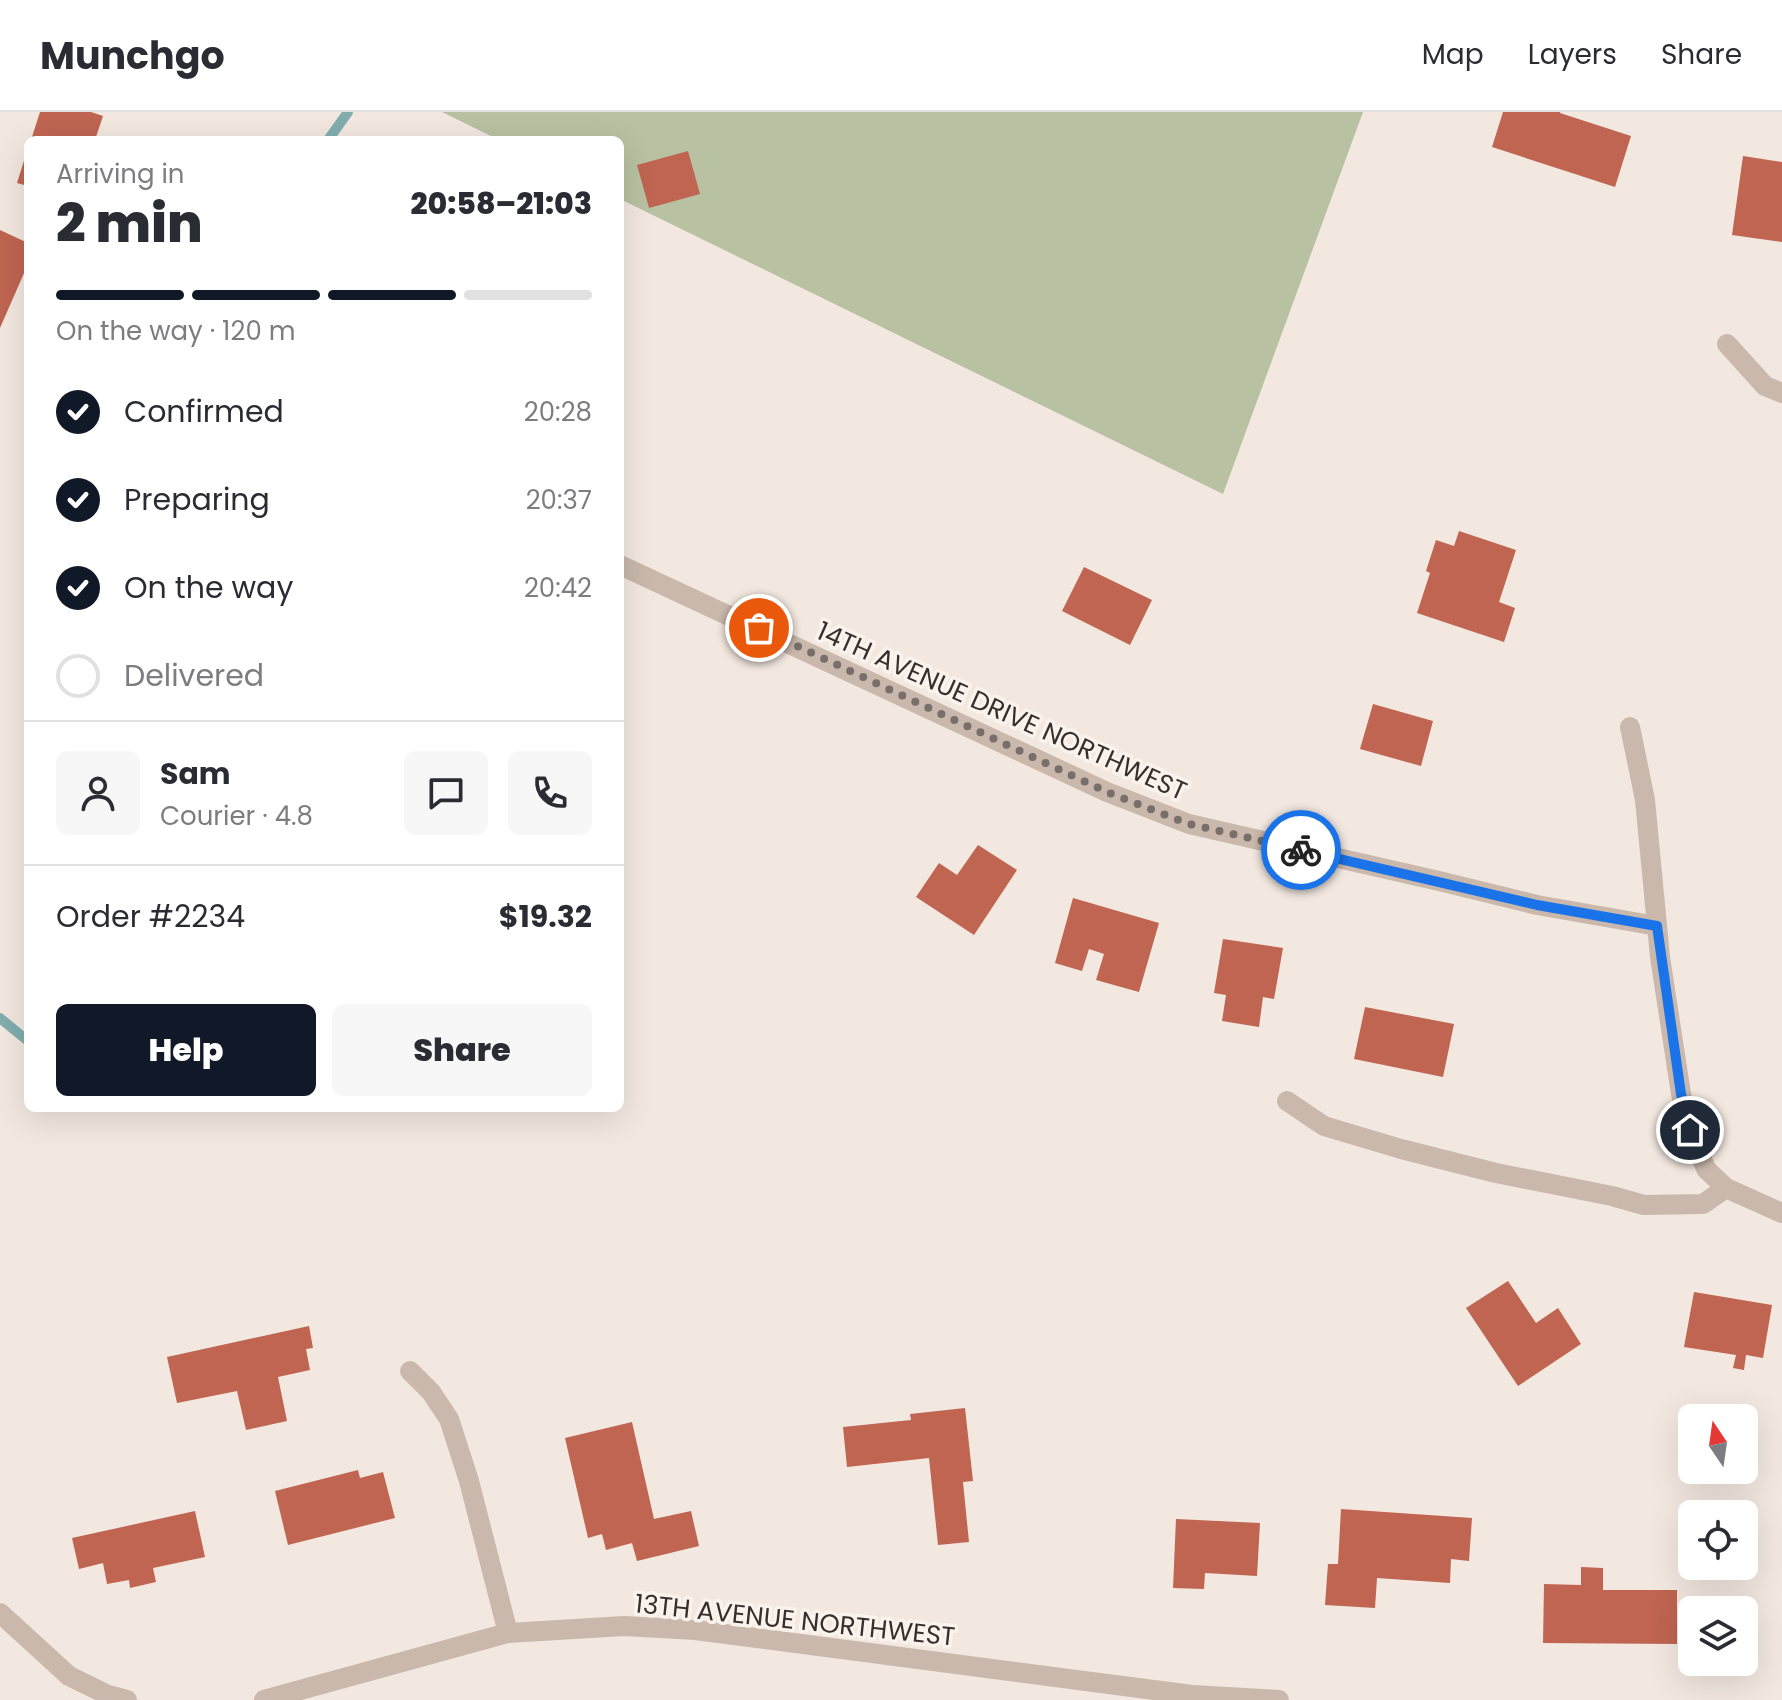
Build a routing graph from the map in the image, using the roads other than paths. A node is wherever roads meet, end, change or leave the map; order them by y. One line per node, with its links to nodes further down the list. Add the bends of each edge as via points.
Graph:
1 (1727, 344): 2 (street, via 1765,386)
2 (1782, 393)
3 (624, 567): 5 (street, 14TH AVENUE DRIVE NORTHWEST, via 1107,792 1189,824 1537,905)
4 (1630, 727): 5 (street, via 1645,800)
5 (1657, 926): 7 (street, via 1690,1130 1706,1169)
6 (1287, 1101): 7 (street, via 1324,1126 1401,1149 1644,1205 1703,1204)
7 (1726, 1188): 8 (street)
8 (1782, 1213)
9 (410, 1371): 11 (street, via 449,1419)
10 (0, 1613): 13 (street, via 69,1676)
11 (508, 1633): 12 (street, 13TH AVENUE NORTHWEST, via 624,1626 695,1630); 14 (street, 13TH AVENUE NORTHWEST)
12 (1192, 1698): 15 (street, 13TH AVENUE NORTHWEST)
13 (127, 1700)
14 (264, 1700)
15 (1279, 1700)

